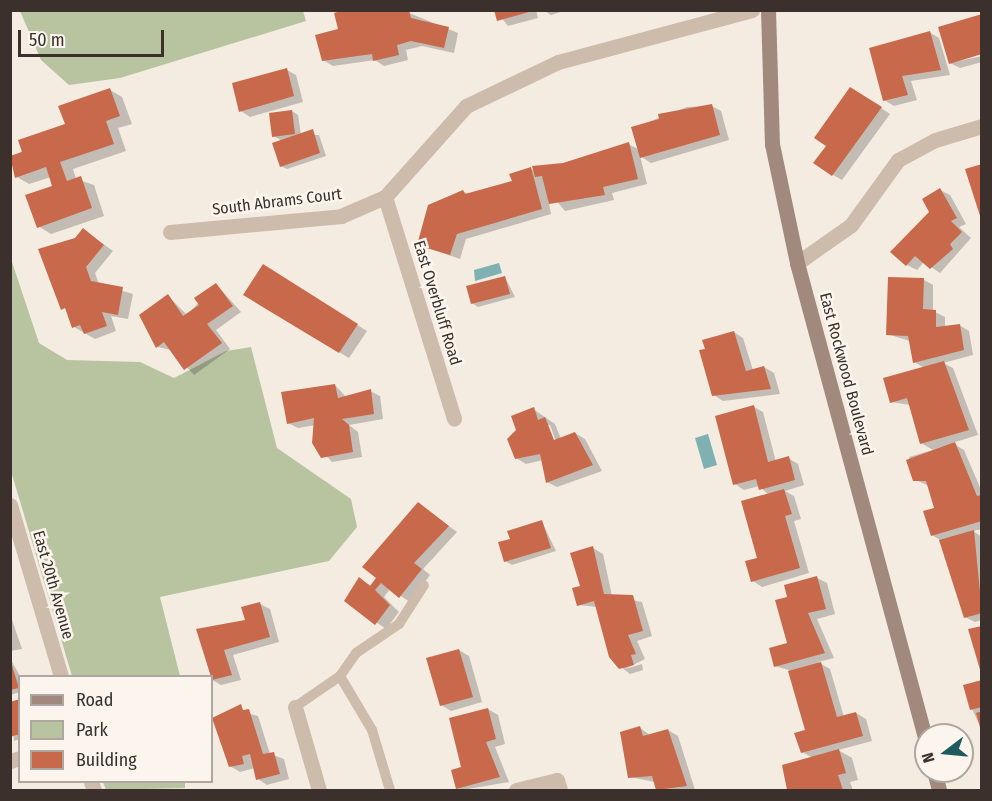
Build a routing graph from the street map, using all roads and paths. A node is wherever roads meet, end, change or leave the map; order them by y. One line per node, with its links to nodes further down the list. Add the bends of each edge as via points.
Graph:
1 (752, 10): 4 (street, via 558,62 466,106)
2 (768, 10): 6 (street, East Rockwood Boulevard, via 772,144)
3 (981, 126): 6 (street, via 935,140 898,160 851,225)
4 (385, 197): 5 (street, South Abrams Court, via 341,216); 7 (street, East Overbluff Road)
5 (170, 232)
6 (798, 263): 13 (street, East Rockwood Boulevard)
7 (454, 419)
8 (10, 504): 10 (street, East 20th Avenue)
9 (424, 585): 11 (lane, via 399,624 356,652)
10 (61, 675)
11 (340, 676): 12 (lane); 16 (lane, via 372,730)
12 (295, 707): 15 (street)
13 (921, 723)
14 (559, 785): 17 (street)
15 (318, 790)
16 (390, 790)
17 (516, 790)

